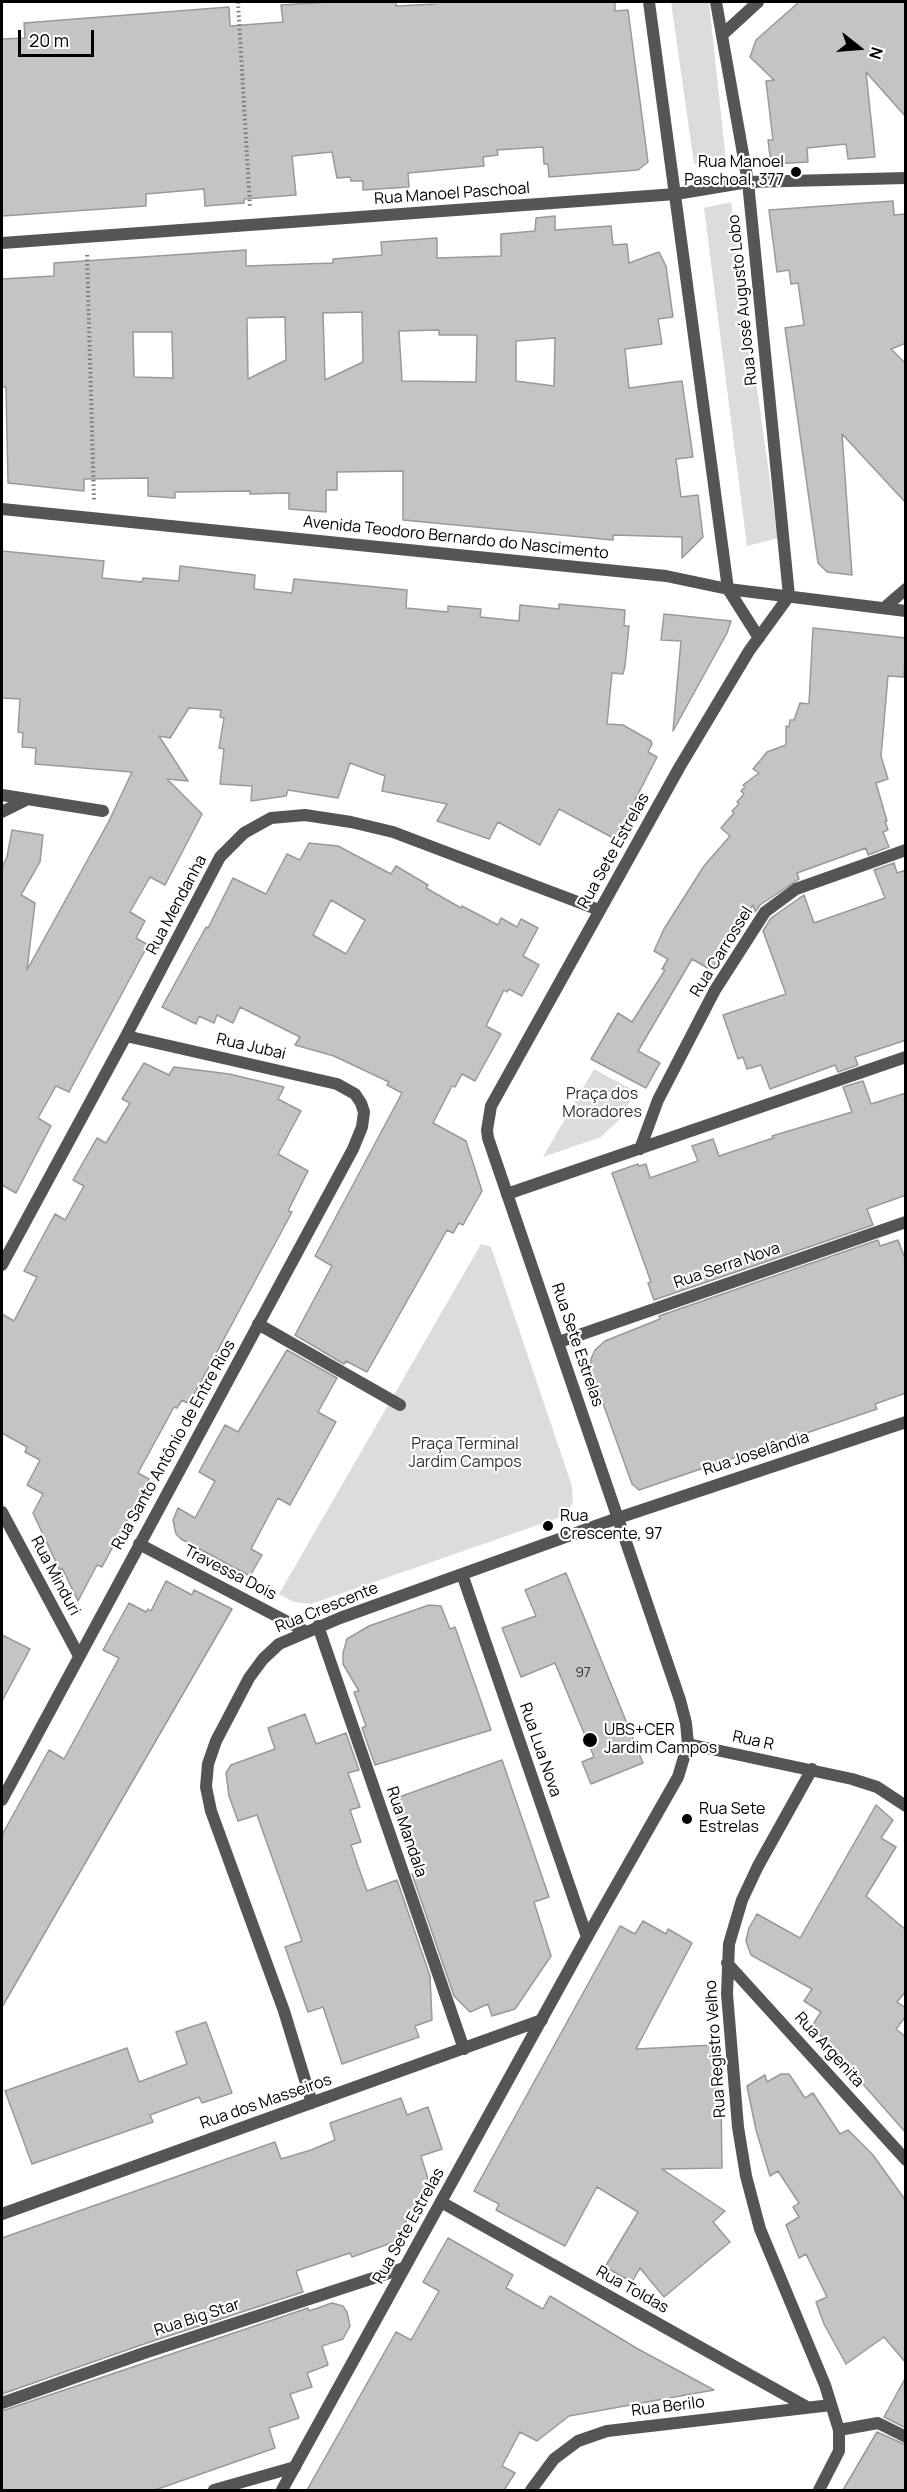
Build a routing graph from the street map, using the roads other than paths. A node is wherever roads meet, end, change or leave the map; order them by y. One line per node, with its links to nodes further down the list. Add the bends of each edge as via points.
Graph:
1 (649, 2): 7 (street)
2 (716, 2): 4 (street, Rua José Augusto Lobo)
3 (758, 2): 4 (street)
4 (723, 35): 6 (street, Rua José Augusto Lobo)
5 (906, 178): 6 (street, Rua Manoel Paschoal)
6 (748, 182): 7 (street, Rua Manoel Paschoal); 12 (street, Rua José Augusto Lobo)
7 (676, 194): 8 (street, Rua Manoel Paschoal); 10 (street)
8 (2, 243)
9 (2, 509): 10 (street, Avenida Teodoro Bernardo do Nascimento, via 666,576)
10 (728, 589): 12 (street, Avenida Teodoro Bernardo do Nascimento); 15 (street)
11 (906, 589): 13 (street)
12 (789, 596): 13 (street, Avenida Teodoro Bernardo do Nascimento); 15 (street, Rua Sete Estrelas)
13 (884, 608): 14 (street, Avenida Teodoro Bernardo do Nascimento)
14 (906, 611)
15 (759, 638): 21 (street, Rua Sete Estrelas, via 679,768)
16 (2, 795): 17 (street)
17 (26, 800): 18 (street); 19 (street)
18 (103, 811)
19 (2, 812)
20 (906, 850): 25 (street, Rua Carrossel, via 796,889 765,912 715,990 658,1100)
21 (599, 910): 22 (street, Rua Mendanha, via 393,832 304,815 271,818 244,833 220,857); 26 (street, Rua Sete Estrelas, via 491,1106 488,1138)
22 (126, 1036): 24 (street, Rua Jubai, via 337,1083); 28 (street, Rua Mendanha)
23 (906, 1057): 25 (street)
24 (361, 1103): 29 (street, Rua Santo Antônio de Entre Rios, via 362,1127 352,1149)
25 (640, 1149): 26 (street)
26 (507, 1194): 30 (street, Rua Sete Estrelas)
27 (906, 1222): 30 (street, Rua Serra Nova)
28 (2, 1265)
29 (258, 1324): 31 (street); 35 (street, Rua Santo Antônio de Entre Rios)
30 (559, 1342): 34 (street, Rua Sete Estrelas)
31 (400, 1405)
32 (906, 1422): 34 (street, Rua Joselândia)
33 (2, 1512): 39 (street, Rua Minduri)
34 (618, 1518): 36 (street, Rua Crescente); 40 (street, Rua Sete Estrelas, via 680,1700)
35 (139, 1544): 38 (street, Travessa Dois); 39 (street, Rua Santo Antônio de Entre Rios)
36 (462, 1574): 37 (street, Rua Crescente); 44 (street, Rua Lua Nova)
37 (318, 1626): 38 (street, Rua Crescente); 47 (street, Rua Mandala)
38 (306, 1631): 48 (street, Rua Crescente, via 279,1644 249,1678 216,1741 206,1786 211,1811 284,2011)
39 (79, 1656): 42 (street, Rua Santo Antônio de Entre Rios)
40 (688, 1744): 41 (street, Rua R); 44 (street, Rua Sete Estrelas, via 678,1777)
41 (812, 1769): 43 (street, via 877,1787); 45 (street, Rua Registro Velho, via 742,1899)
42 (2, 1800)
43 (906, 1806)
44 (587, 1937): 46 (street, Rua Sete Estrelas)
45 (727, 1964): 49 (street, Rua Argenita); 54 (street, Rua Registro Velho, via 729,2047 746,2176 760,2229)
46 (542, 2020): 47 (street, Rua dos Masseiros); 50 (street, Rua Sete Estrelas)
47 (464, 2049): 48 (street, Rua dos Masseiros)
48 (312, 2103): 51 (street, Rua dos Masseiros)
49 (906, 2160)
50 (441, 2202): 52 (street, Rua Sete Estrelas); 55 (street, Rua Toldas)
51 (2, 2214)
52 (404, 2268): 53 (street, Rua Big Star); 58 (street, Rua Sete Estrelas)
53 (2, 2403)
54 (831, 2405): 55 (street, Rua Berilo); 56 (street, Rua Registro Velho)
55 (807, 2407): 61 (street, Rua Berilo, via 607,2431 578,2442 554,2459)
56 (839, 2430): 57 (street, via 878,2423); 62 (street, via 838,2451)
57 (906, 2437)
58 (294, 2467): 59 (street); 60 (street, Rua Sete Estrelas)
59 (214, 2490)
60 (282, 2490)
61 (531, 2490)
62 (819, 2490)

